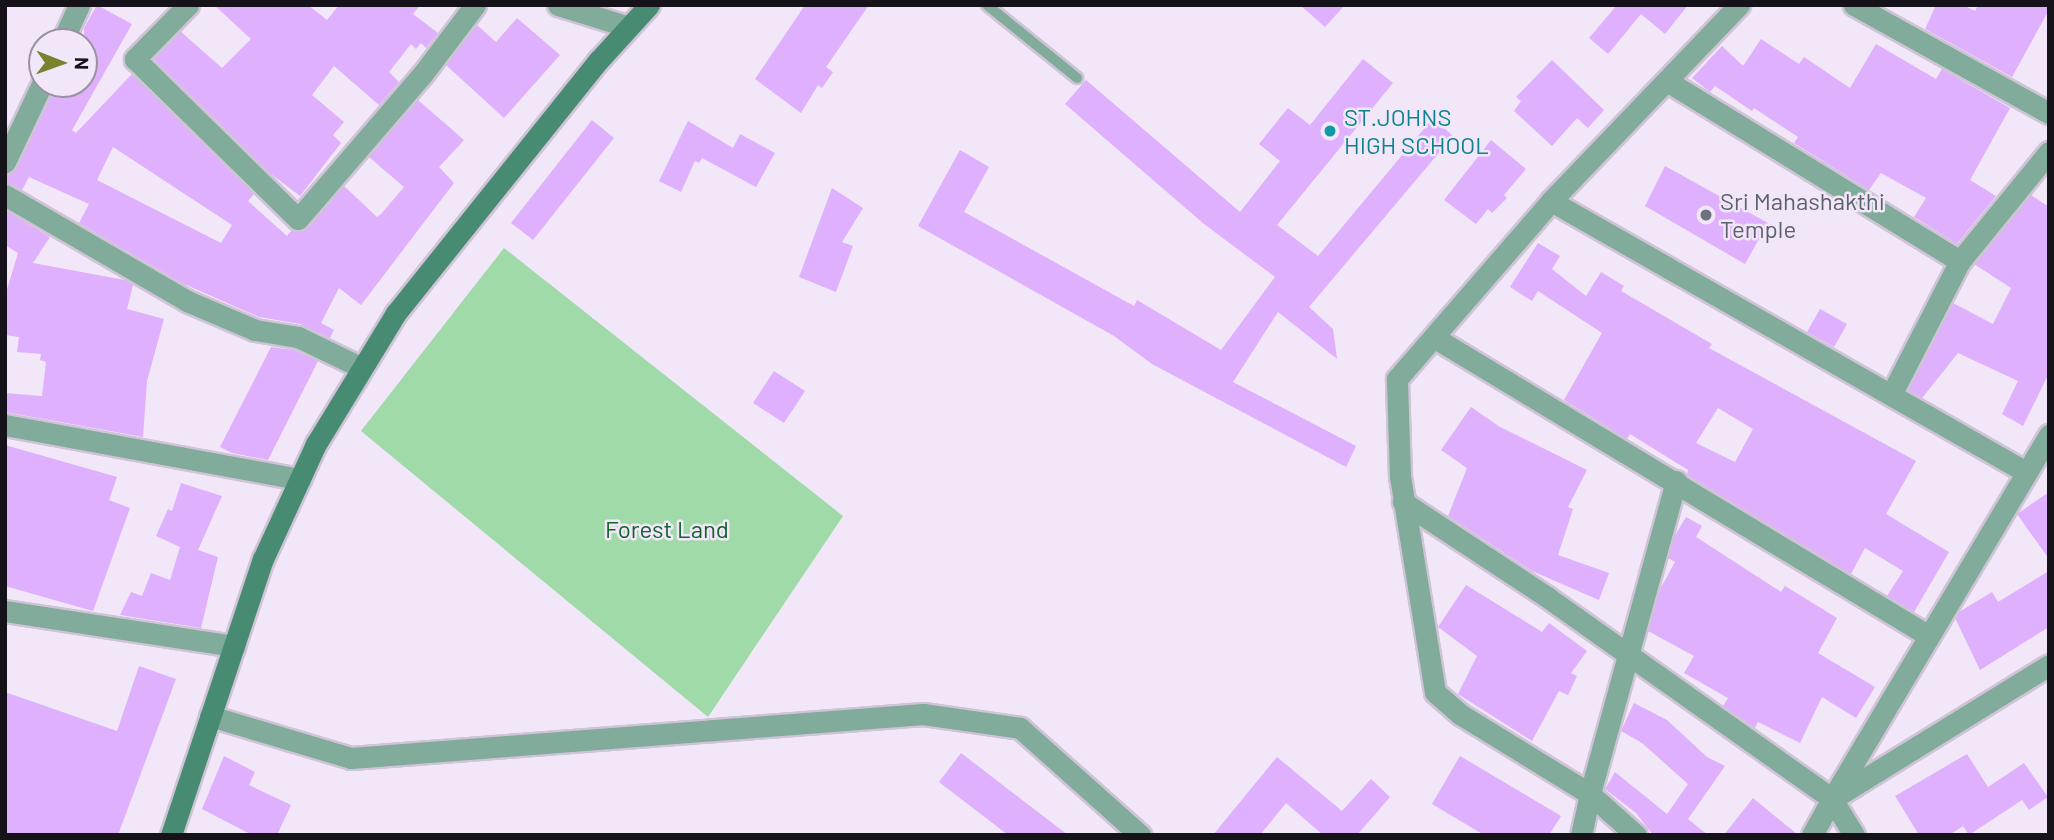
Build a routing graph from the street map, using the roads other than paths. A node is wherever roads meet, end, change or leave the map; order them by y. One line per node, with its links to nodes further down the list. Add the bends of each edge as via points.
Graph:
1 (79, 5): 11 (street)
2 (188, 5): 3 (street, via 135,59 298,219 422,75)
3 (475, 5)
4 (558, 5): 10 (street)
5 (649, 5): 10 (street)
6 (988, 5): 12 (lane)
7 (1739, 5): 13 (street)
8 (1854, 5): 9 (street)
9 (1876, 12): 15 (street)
10 (629, 27): 22 (street, via 396,313)
11 (68, 28)
12 (1077, 78)
13 (1667, 81): 19 (street); 20 (street)
14 (35, 98): 17 (street)
15 (2049, 113)
16 (2049, 152): 20 (street)
17 (5, 162)
18 (5, 195): 22 (street, via 187,301 255,330 298,337)
19 (1551, 201): 21 (street); 23 (street)
20 (1960, 261): 23 (street)
21 (1435, 338): 28 (street); 29 (street, via 1397,379)
22 (362, 368): 27 (street)
23 (1891, 395): 26 (street)
24 (5, 425): 27 (street)
25 (2049, 435): 26 (street)
26 (2026, 472): 31 (street)
27 (300, 479): 32 (street, via 262,559)
28 (1676, 481): 31 (street); 33 (street)
29 (1403, 502): 33 (street); 36 (street, via 1435,692 1460,714)
30 (7, 615): 32 (street)
31 (1930, 636): 37 (street)
32 (234, 646): 35 (street)
33 (1629, 654): 36 (street); 37 (street)
34 (2049, 665): 37 (street)
35 (210, 716): 38 (street); 39 (street, via 351,758 923,715 1020,728)
36 (1590, 794): 40 (street); 41 (street)
37 (1832, 799): 42 (street); 43 (street)
38 (171, 835)
39 (1140, 835)
40 (1581, 835)
41 (1636, 835)
42 (1812, 835)
43 (1854, 835)

